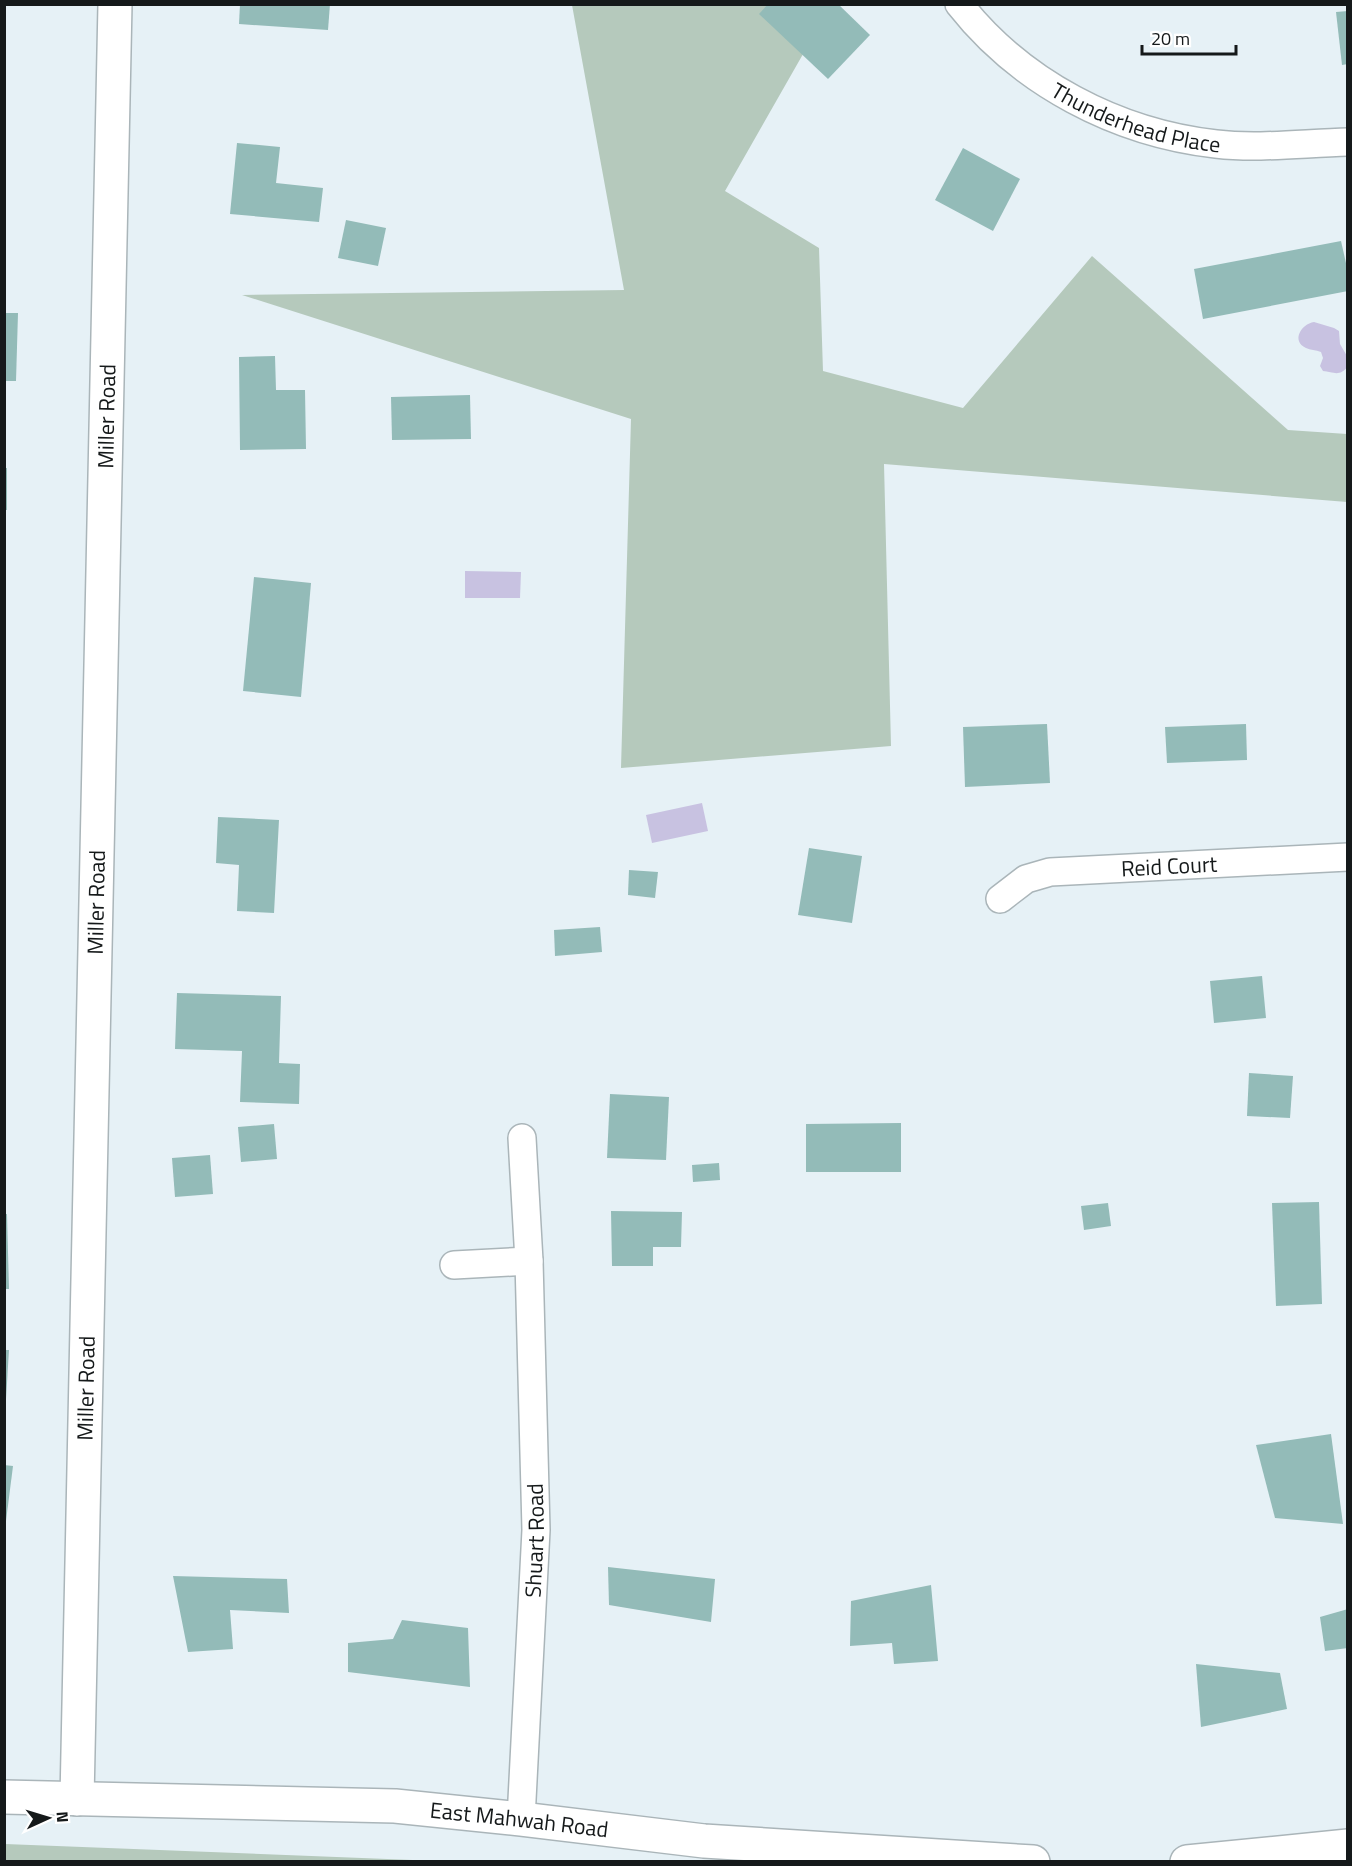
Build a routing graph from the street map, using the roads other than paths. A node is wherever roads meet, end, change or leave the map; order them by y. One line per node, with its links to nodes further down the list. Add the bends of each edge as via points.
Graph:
1 (115, 4): 10 (street, Miller Road)
2 (959, 4): 3 (street, Thunderhead Place, via 1011,59 1060,93 1108,117 1158,134 1216,144)
3 (1347, 142)
4 (1347, 857): 5 (street, Reid Court, via 1050,872 1026,879)
5 (1000, 899)
6 (522, 1138): 7 (street, Shuart Road)
7 (529, 1261): 8 (street); 11 (street, Shuart Road, via 536,1530)
8 (454, 1265)
9 (4, 1797): 10 (street, East Mahwah Road)
10 (77, 1799): 11 (street, East Mahwah Road, via 395,1806)
11 (521, 1819): 13 (street, East Mahwah Road, via 704,1841)
12 (1347, 1846): 14 (street)
13 (1033, 1862)
14 (1187, 1862)

